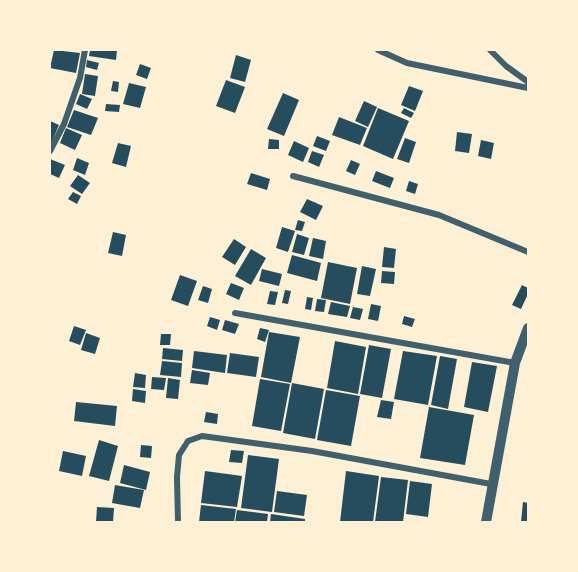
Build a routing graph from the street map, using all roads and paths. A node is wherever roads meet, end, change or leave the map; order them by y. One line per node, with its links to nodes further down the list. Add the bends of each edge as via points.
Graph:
1 (85, 50): 6 (street, via 68,115)
2 (378, 50): 5 (street, via 407,63)
3 (490, 50): 4 (street)
4 (528, 82)
5 (528, 88)
6 (50, 151)
7 (293, 176): 8 (street, via 440,215)
8 (528, 252)
9 (235, 313): 11 (street)
10 (528, 328): 11 (street)
11 (515, 363): 12 (street)
12 (491, 484): 13 (street, via 312,451 202,436 188,441 179,455); 14 (street)
13 (178, 522)
14 (486, 522)

